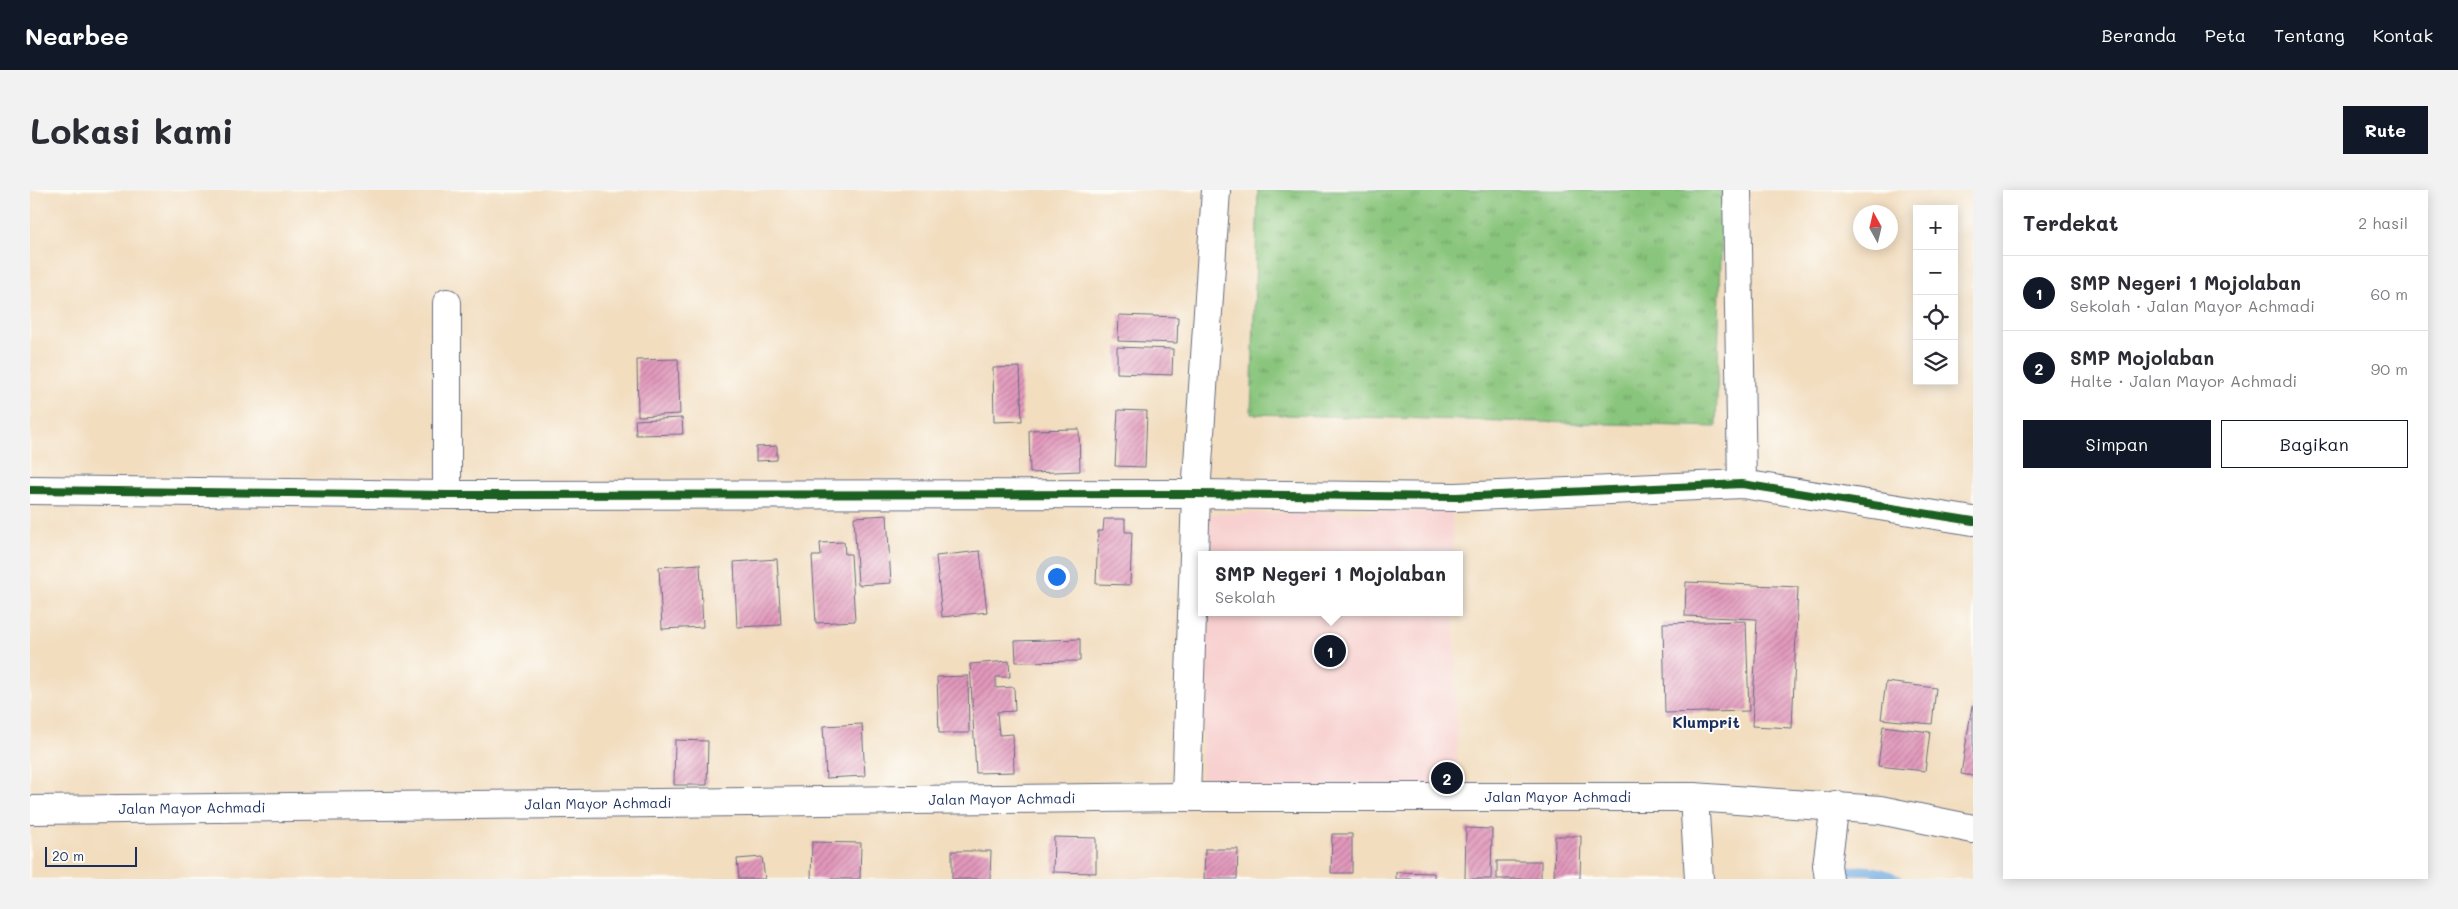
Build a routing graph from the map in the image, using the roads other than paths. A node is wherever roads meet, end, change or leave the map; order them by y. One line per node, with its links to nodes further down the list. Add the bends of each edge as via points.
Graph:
1 (1216, 190): 6 (street)
2 (1737, 190): 4 (street)
3 (447, 302): 7 (street)
4 (1742, 484): 6 (street, via 1456,497); 8 (street)
5 (30, 490): 7 (street)
6 (1196, 494): 7 (street); 9 (street)
7 (448, 495)
8 (1973, 521)
9 (1186, 797): 10 (street, Jalan Mayor Achmadi); 12 (street, Jalan Mayor Achmadi)
10 (1694, 797): 11 (street, Jalan Mayor Achmadi); 15 (street)
11 (1835, 805): 13 (street, Jalan Mayor Achmadi, via 1880,810); 14 (street)
12 (30, 810)
13 (1973, 829)
14 (1828, 872)
15 (1699, 879)

